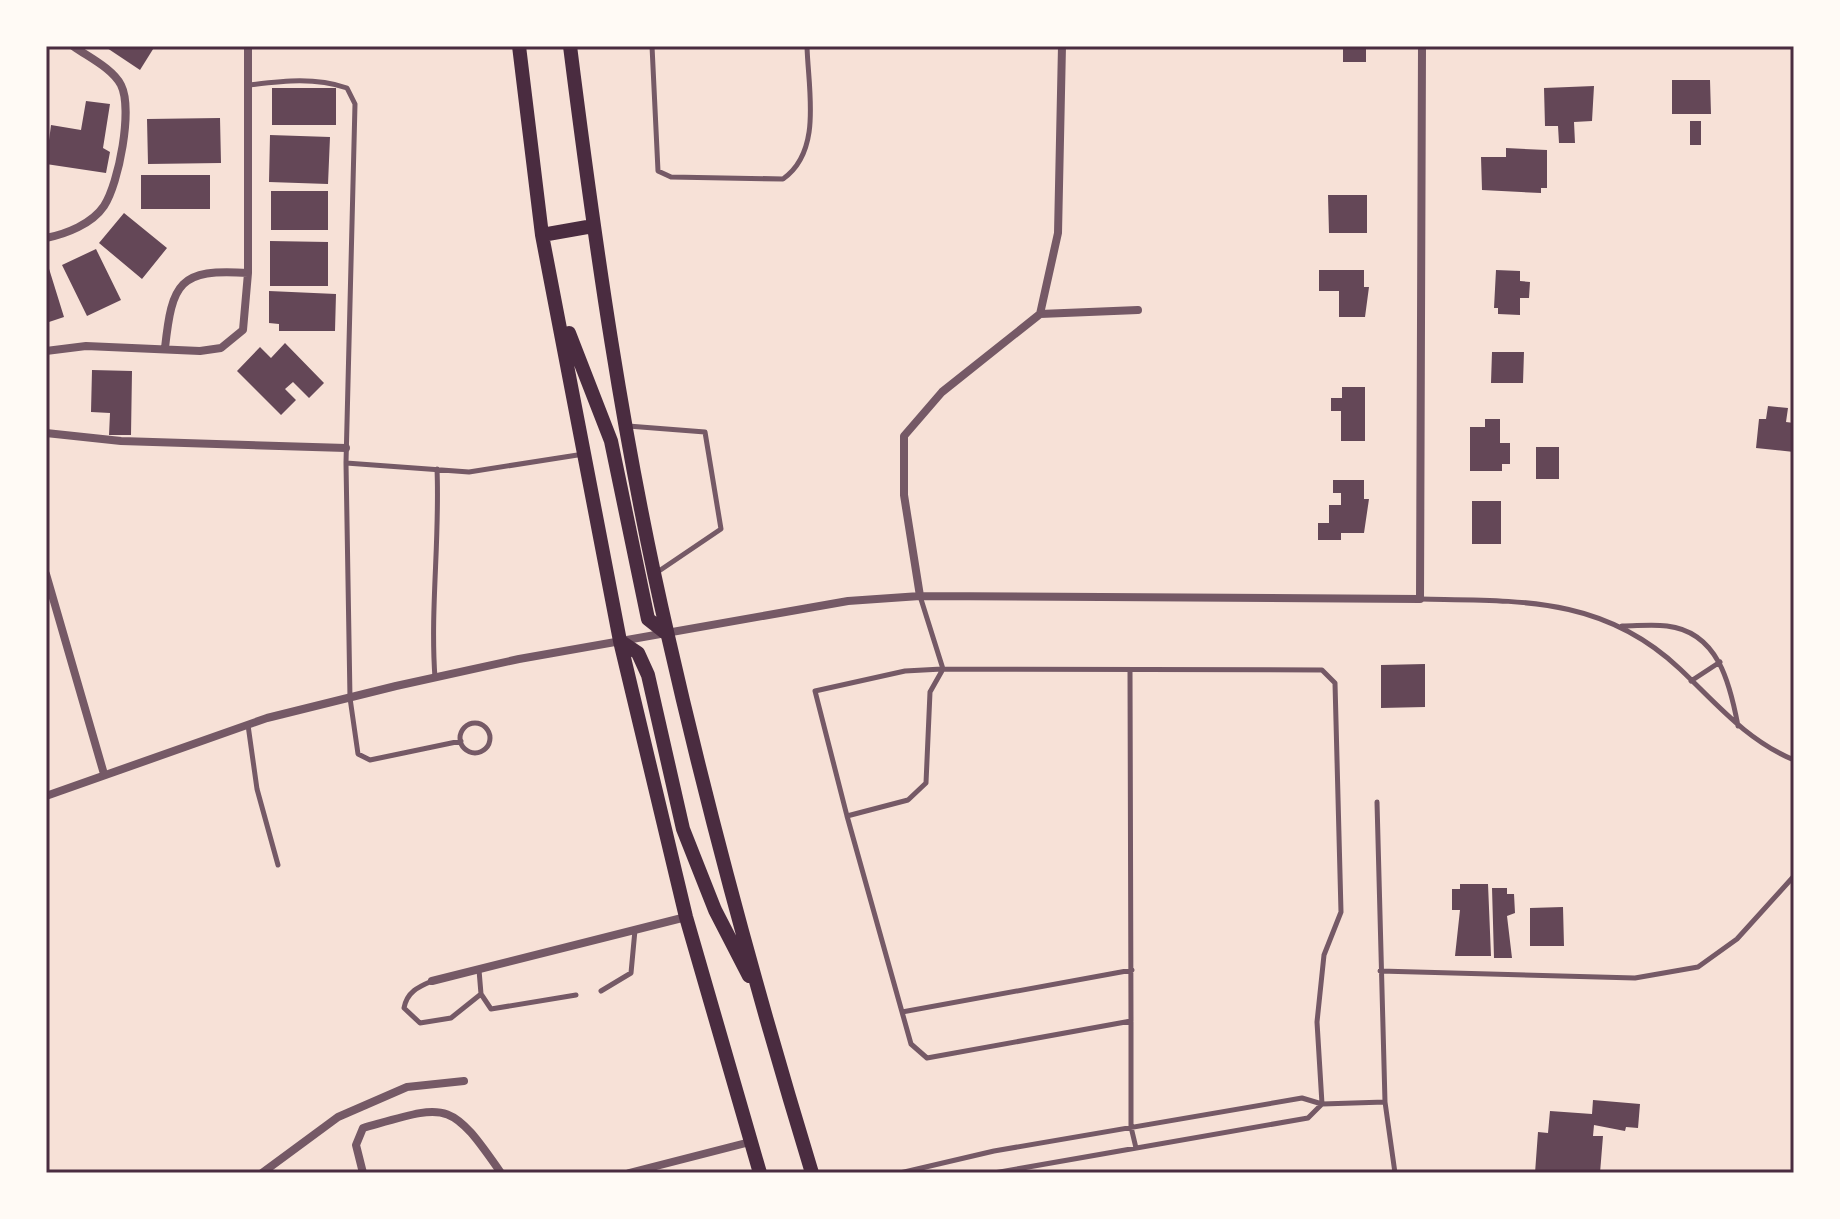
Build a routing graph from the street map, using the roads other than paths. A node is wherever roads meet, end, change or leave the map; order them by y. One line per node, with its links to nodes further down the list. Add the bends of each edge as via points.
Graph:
1 (73, 46): 12 (street, via 121,85 124,131 113,188 103,208 65,234)
2 (248, 46): 9 (street)
3 (519, 46): 11 (main road)
4 (570, 46): 10 (main road)
5 (652, 46): 6 (lane, via 658,171 671,177 783,179 795,170 810,140)
6 (807, 46)
7 (1062, 46): 16 (street, via 1058,233)
8 (1422, 46): 28 (street)
9 (249, 85): 13 (street); 21 (lane, via 328,82 347,88 355,104)
10 (593, 226): 11 (main road); 19 (main road)
11 (542, 235): 14 (main road)
12 (46, 238)
13 (248, 273): 17 (street, via 201,273 185,280 171,300); 17 (street, via 245,319 237,337 221,348)
14 (554, 296): 22 (main road); 30 (main road, via 611,441 648,619)
15 (1138, 310): 16 (street)
16 (1040, 314): 27 (street, via 942,392 904,436 904,495)
17 (165, 348): 18 (street)
18 (46, 351)
19 (627, 426): 25 (main road); 25 (lane, via 705,432 721,529)
20 (46, 433): 21 (street, via 121,441)
21 (346, 448): 23 (lane)
22 (585, 453): 24 (lane, via 469,472); 31 (main road)
23 (346, 463): 24 (lane); 37 (lane)
24 (437, 469): 35 (lane)
25 (655, 573): 30 (main road)
26 (46, 574): 42 (street)
27 (920, 596): 28 (street); 30 (street, via 848,601); 33 (lane)
28 (1420, 599): 29 (lane, via 1547,603)
29 (1621, 626): 32 (lane, via 1679,628 1702,641); 36 (lane)
30 (667, 634): 31 (street); 57 (main road)
31 (620, 641): 35 (street); 48 (main road); 57 (main road, via 638,653 648,675 683,829 715,910)
32 (1720, 662): 36 (lane); 39 (lane)
33 (943, 669): 34 (lane); 45 (lane, via 930,692 926,783 908,800); 45 (lane, via 905,671 815,691)
34 (1130, 670): 51 (lane); 62 (lane, via 1322,670 1335,683 1341,912 1324,955 1317,1022)
35 (435, 678): 37 (street)
36 (1691, 681): 39 (lane)
37 (350, 698): 38 (street); 40 (lane, via 362,758)
38 (248, 724): 42 (street); 46 (lane, via 257,789)
39 (1738, 726): 41 (lane)
40 (461, 741): 40 (lane, via 465,727 475,723 490,735 487,748 479,753 469,752)
41 (1794, 760)
42 (104, 774): 43 (street)
43 (46, 796)
44 (1377, 802): 52 (lane)
45 (847, 816): 58 (lane)
46 (278, 865)
47 (1794, 876): 52 (lane, via 1737,939 1698,967 1635,978)
48 (686, 917): 49 (street); 64 (main road)
49 (635, 930): 50 (street); 54 (lane, via 631,973)
50 (479, 969): 53 (street); 55 (lane)
51 (1132, 970): 58 (lane); 59 (lane)
52 (1380, 971): 61 (lane)
53 (432, 981): 55 (lane, via 405,998 404,1008 420,1023 451,1018)
54 (601, 991)
55 (481, 994): 56 (lane, via 491,1009)
56 (576, 995)
57 (764, 1005): 66 (main road)
58 (902, 1012): 59 (lane, via 911,1044 927,1058)
59 (1131, 1021): 63 (lane)
60 (464, 1081): 67 (street, via 407,1087 338,1117)
61 (1385, 1102): 62 (lane); 74 (lane)
62 (1322, 1104): 63 (lane, via 1302,1098); 65 (lane, via 1308,1118)
63 (1131, 1127): 65 (lane); 72 (lane)
64 (750, 1142): 70 (street); 71 (main road)
65 (1136, 1148): 73 (lane)
66 (814, 1171)
67 (262, 1173)
68 (363, 1173): 69 (street, via 356,1145 363,1128 434,1110 451,1113)
69 (501, 1173)
70 (629, 1173)
71 (760, 1173)
72 (900, 1173)
73 (994, 1173)
74 (1395, 1173)

